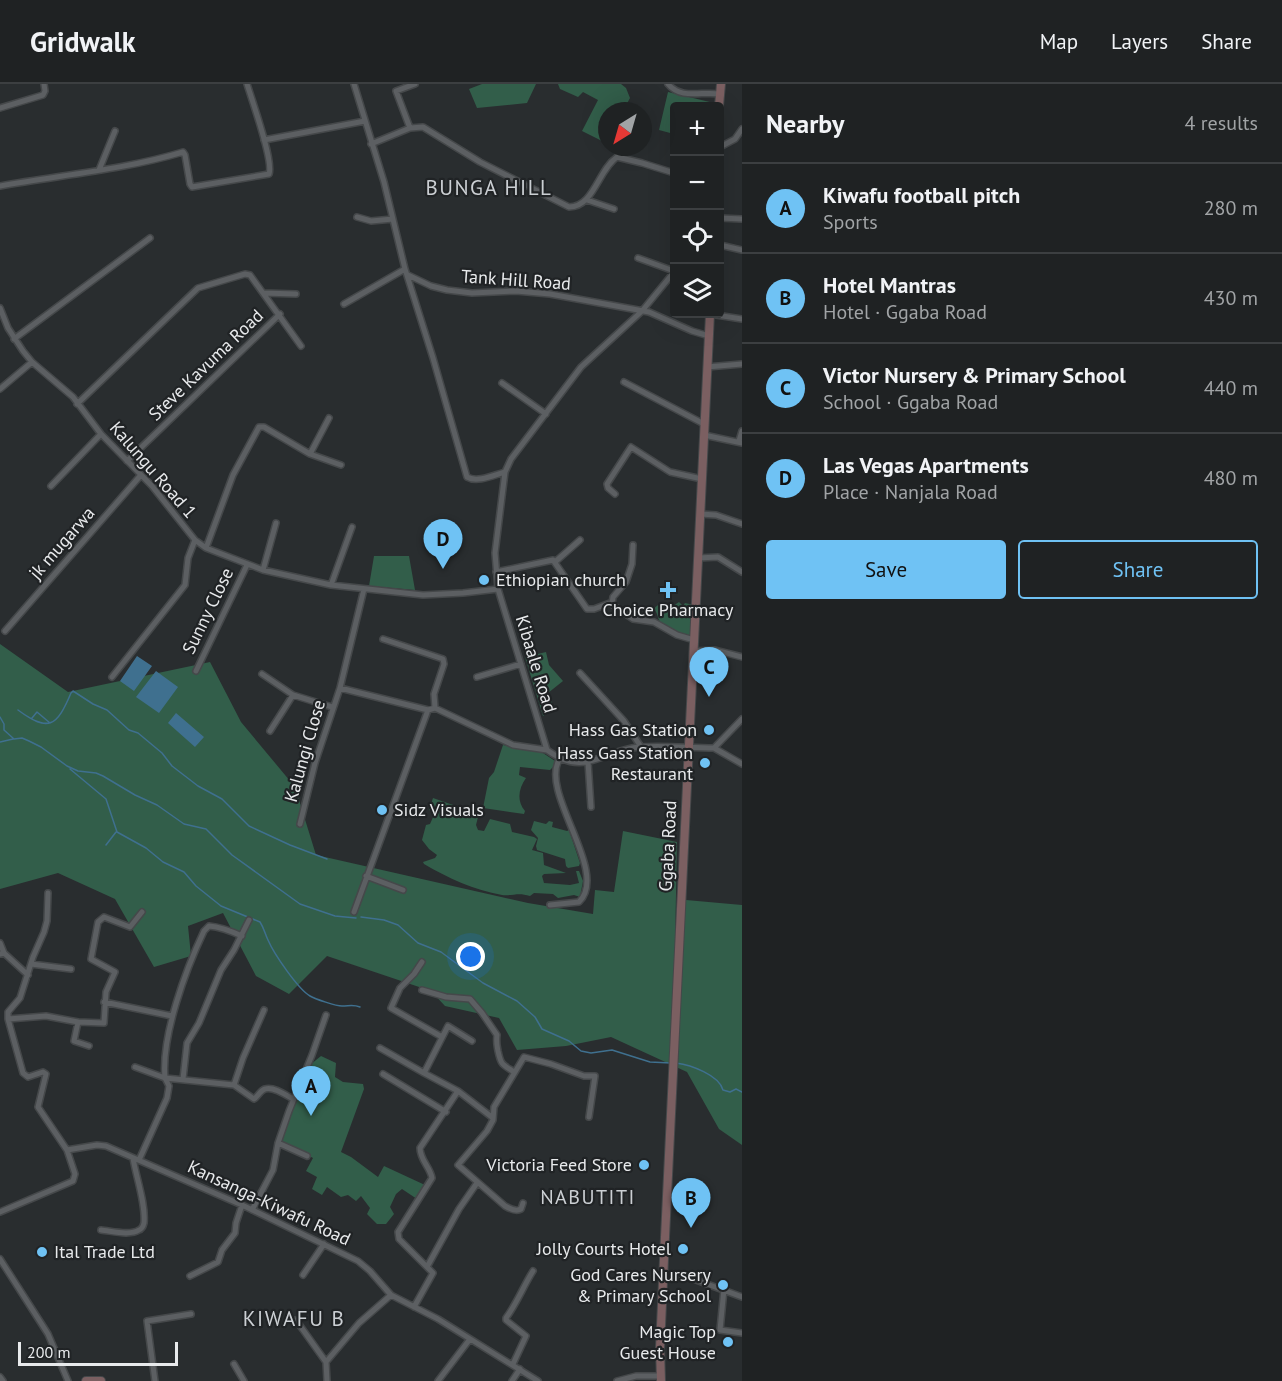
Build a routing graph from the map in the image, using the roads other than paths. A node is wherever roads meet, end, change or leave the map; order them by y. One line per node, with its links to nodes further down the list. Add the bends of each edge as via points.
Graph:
1 (45, 84): 9 (street, via 43,95)
2 (247, 84): 14 (street)
3 (354, 84): 10 (street)
4 (415, 84): 11 (street, via 396,91)
5 (669, 84): 7 (street, via 681,93)
6 (721, 84): 7 (main road)
7 (720, 94): 8 (main road)
8 (719, 102)
9 (0, 108)
10 (365, 121): 14 (street); 15 (street)
11 (410, 128): 15 (street); 20 (street, via 423,127 480,162 569,207)
12 (742, 129): 16 (street, via 735,140)
13 (115, 130): 17 (street)
14 (264, 140): 17 (street, via 271,169 268,174 192,187 183,152)
15 (371, 144): 24 (street)
16 (724, 145)
17 (99, 170): 19 (street)
18 (670, 171): 20 (street, via 617,158 607,165)
19 (0, 186)
20 (587, 200): 21 (street)
21 (614, 209)
22 (357, 217): 24 (street, via 371,221)
23 (724, 218): 25 (street)
24 (393, 219): 31 (street)
25 (742, 219)
26 (150, 238): 43 (street)
27 (724, 246): 28 (street)
28 (742, 250)
29 (638, 258): 30 (street)
30 (670, 270)
31 (407, 272): 35 (street); 37 (street, Tank Hill Road, via 447,290 550,294); 62 (street, via 467,477 477,479)
32 (670, 278): 37 (street, Kibaale Road)
33 (263, 293): 34 (street); 38 (street); 51 (street, via 247,274 198,288)
34 (296, 294)
35 (344, 304)
36 (0, 308): 43 (street, Kalungu Road 1)
37 (642, 311): 42 (street, Tank Hill Road); 52 (street, Kibaale Road, via 581,367)
38 (280, 314): 44 (street); 60 (street, Steve Kavuma Road)
39 (724, 316): 41 (street)
40 (710, 318): 42 (main road, Ggaba Road)
41 (742, 319)
42 (709, 336): 47 (main road, Ggaba Road)
43 (14, 339): 45 (street, Kalungu Road 1)
44 (302, 346)
45 (32, 362): 50 (street); 51 (street, Kalungu Road 1)
46 (742, 364): 47 (street)
47 (707, 366): 54 (main road, Ggaba Road)
48 (624, 382): 54 (street)
49 (502, 383): 52 (street)
50 (0, 389)
51 (77, 404): 56 (street, Kalungu Road 1)
52 (546, 414): 62 (street, Kibaale Road, via 510,459)
53 (329, 418): 59 (street)
54 (704, 424): 57 (main road, Ggaba Road)
55 (742, 431): 58 (street)
56 (101, 434): 60 (street, Kalungu Road 1); 65 (street)
57 (704, 435): 58 (street); 64 (main road, Ggaba Road)
58 (740, 442)
59 (310, 454): 61 (street); 74 (street, via 259,427 233,475)
60 (127, 461): 63 (street, Kalungu Road 1)
61 (341, 465)
62 (505, 472): 79 (street, Kibaale Road)
63 (141, 475): 71 (street, Kalungu Road 1); 85 (street, jk mugarwa)
64 (702, 479): 66 (street, via 670,472 631,447 607,484); 67 (main road, Ggaba Road)
65 (51, 486)
66 (615, 494)
67 (700, 514): 69 (street); 75 (main road, Ggaba Road)
68 (276, 522): 78 (street)
69 (742, 524)
70 (352, 527): 81 (street)
71 (195, 540): 74 (street, Kalungu Road 1); 94 (street, via 185,585)
72 (580, 540): 76 (street)
73 (633, 545): 84 (street, via 626,582)
74 (206, 548): 77 (street, Kalungu Road 1)
75 (698, 558): 80 (street, via 718,557); 87 (main road, Ggaba Road)
76 (555, 562): 79 (street); 84 (street, via 585,608 592,610)
77 (247, 565): 78 (street, Kalungu Road 1); 91 (street, Sunny Close)
78 (263, 570): 81 (street, Kalungu Road 1)
79 (496, 572): 83 (street, Kibaale Road)
80 (742, 573)
81 (331, 585): 82 (street, Kalungu Road 1)
82 (364, 589): 83 (street, Kalungu Road 1, via 440,595); 96 (street, Kalungi Close)
83 (498, 589): 90 (street, Kibaale Road)
84 (609, 604): 87 (street, via 633,619 654,622)
85 (5, 631)
86 (383, 639): 99 (street, via 443,659)
87 (694, 640): 88 (main road, Ggaba Road)
88 (694, 651): 89 (street, via 715,650); 104 (main road, Ggaba Road)
89 (742, 657)
90 (521, 664): 95 (street); 105 (street, Kibaale Road)
91 (196, 671)
92 (580, 673): 102 (street, via 624,721)
93 (262, 674): 97 (street)
94 (112, 677)
95 (477, 677)
96 (340, 688): 98 (street, Kalungi Close); 99 (street)
97 (293, 695): 98 (street); 101 (street)
98 (332, 707): 110 (street, Kalungi Close)
99 (432, 709): 105 (street, via 513,745); 111 (street)
100 (742, 719): 103 (street)
101 (270, 731)
102 (641, 747): 104 (street); 107 (street)
103 (714, 747): 104 (street); 108 (street)
104 (688, 748): 165 (main road, Ggaba Road)
105 (547, 750): 106 (street)
106 (560, 760): 107 (street); 114 (street, via 557,779 584,859 586,886 579,902)
107 (588, 762): 109 (street)
108 (742, 764)
109 (591, 807)
110 (300, 824)
111 (366, 876): 112 (street); 116 (street)
112 (403, 890)
113 (48, 893): 122 (street, via 45,927)
114 (550, 905)
115 (142, 912): 126 (street, via 130,927 104,917 98,922 91,959 115,972)
116 (354, 912)
117 (249, 920): 118 (street)
118 (242, 936): 131 (street, via 214,926 204,931); 143 (street, via 221,970 187,1043)
119 (0, 943): 120 (street)
120 (2, 954): 124 (street)
121 (422, 962): 134 (street, via 401,986 391,1008)
122 (31, 964): 123 (street); 124 (street)
123 (71, 969)
124 (28, 975): 129 (street, via 18,1002)
125 (422, 990): 139 (street, via 470,999 496,1035 503,1066)
126 (104, 1002): 131 (street); 133 (street, via 104,1023)
127 (0, 1009): 129 (street)
128 (264, 1010): 144 (street)
129 (9, 1012): 132 (street)
130 (326, 1015): 146 (street)
131 (172, 1016): 142 (street)
132 (8, 1019): 133 (street, via 46,1016); 151 (street, via 23,1073 28,1077 46,1074 38,1107)
133 (78, 1022): 136 (street, via 74,1041)
134 (442, 1037): 135 (street, via 448,1026); 140 (street)
135 (472, 1041)
136 (89, 1046)
137 (380, 1048): 140 (street)
138 (135, 1067): 142 (street)
139 (514, 1072): 148 (street, via 524,1057 595,1076); 149 (street, via 494,1107)
140 (424, 1073): 145 (street)
141 (383, 1074): 147 (street)
142 (165, 1078): 143 (street); 153 (street, via 169,1090)
143 (183, 1079): 144 (street)
144 (234, 1085): 146 (street, via 252,1099 268,1089)
145 (458, 1091): 147 (street); 149 (street)
146 (293, 1099): 150 (street)
147 (446, 1112): 162 (street, via 420,1148 421,1159 432,1174 431,1182 398,1235)
148 (589, 1117)
149 (493, 1118): 154 (street, via 459,1164)
150 (278, 1143): 152 (street); 157 (street, via 273,1170)
151 (67, 1150): 153 (street, Kansanga-Kiwafu Road, via 102,1144); 158 (street, via 75,1174 73,1181)
152 (307, 1156)
153 (136, 1159): 156 (street, Kansanga-Kiwafu Road); 159 (street, via 144,1223 137,1232)
154 (477, 1184): 155 (street, via 512,1210 520,1210); 162 (street)
155 (523, 1203)
156 (242, 1205): 157 (street, Kansanga-Kiwafu Road); 166 (street, via 235,1233 218,1262)
157 (252, 1210): 160 (street, Kansanga-Kiwafu Road)
158 (0, 1212)
159 (101, 1230)
160 (324, 1244): 164 (street); 168 (street, Kansanga-Kiwafu Road, via 364,1264)
161 (0, 1259): 182 (street, via 48,1334)
162 (427, 1267): 170 (street, via 432,1270 432,1277)
163 (533, 1271): 177 (street, via 506,1318 526,1338)
164 (303, 1275)
165 (663, 1275): 167 (street, via 688,1277); 180 (main road, Ggaba Road)
166 (189, 1276)
167 (724, 1289): 169 (street); 173 (street, via 720,1330)
168 (391, 1295): 170 (street, Kansanga-Kiwafu Road); 175 (street, via 359,1323)
169 (742, 1297)
170 (414, 1307): 174 (street, Kansanga-Kiwafu Road)
171 (191, 1314): 185 (street, via 147,1321)
172 (296, 1320): 175 (street)
173 (742, 1334)
174 (470, 1339): 177 (street, Kansanga-Kiwafu Road); 188 (street)
175 (326, 1362): 187 (street)
176 (234, 1364): 186 (street)
177 (513, 1364): 178 (street, Kansanga-Kiwafu Road)
178 (520, 1369): 189 (street); 190 (street, Kansanga-Kiwafu Road)
179 (0, 1377): 181 (street)
180 (661, 1379): 191 (street, via 636,1376)
181 (3, 1381)
182 (68, 1381)
183 (86, 1381): 184 (main road)
184 (101, 1381)
185 (155, 1381)
186 (244, 1381)
187 (327, 1381)
188 (438, 1381)
189 (512, 1381)
190 (538, 1381)
191 (617, 1381)

